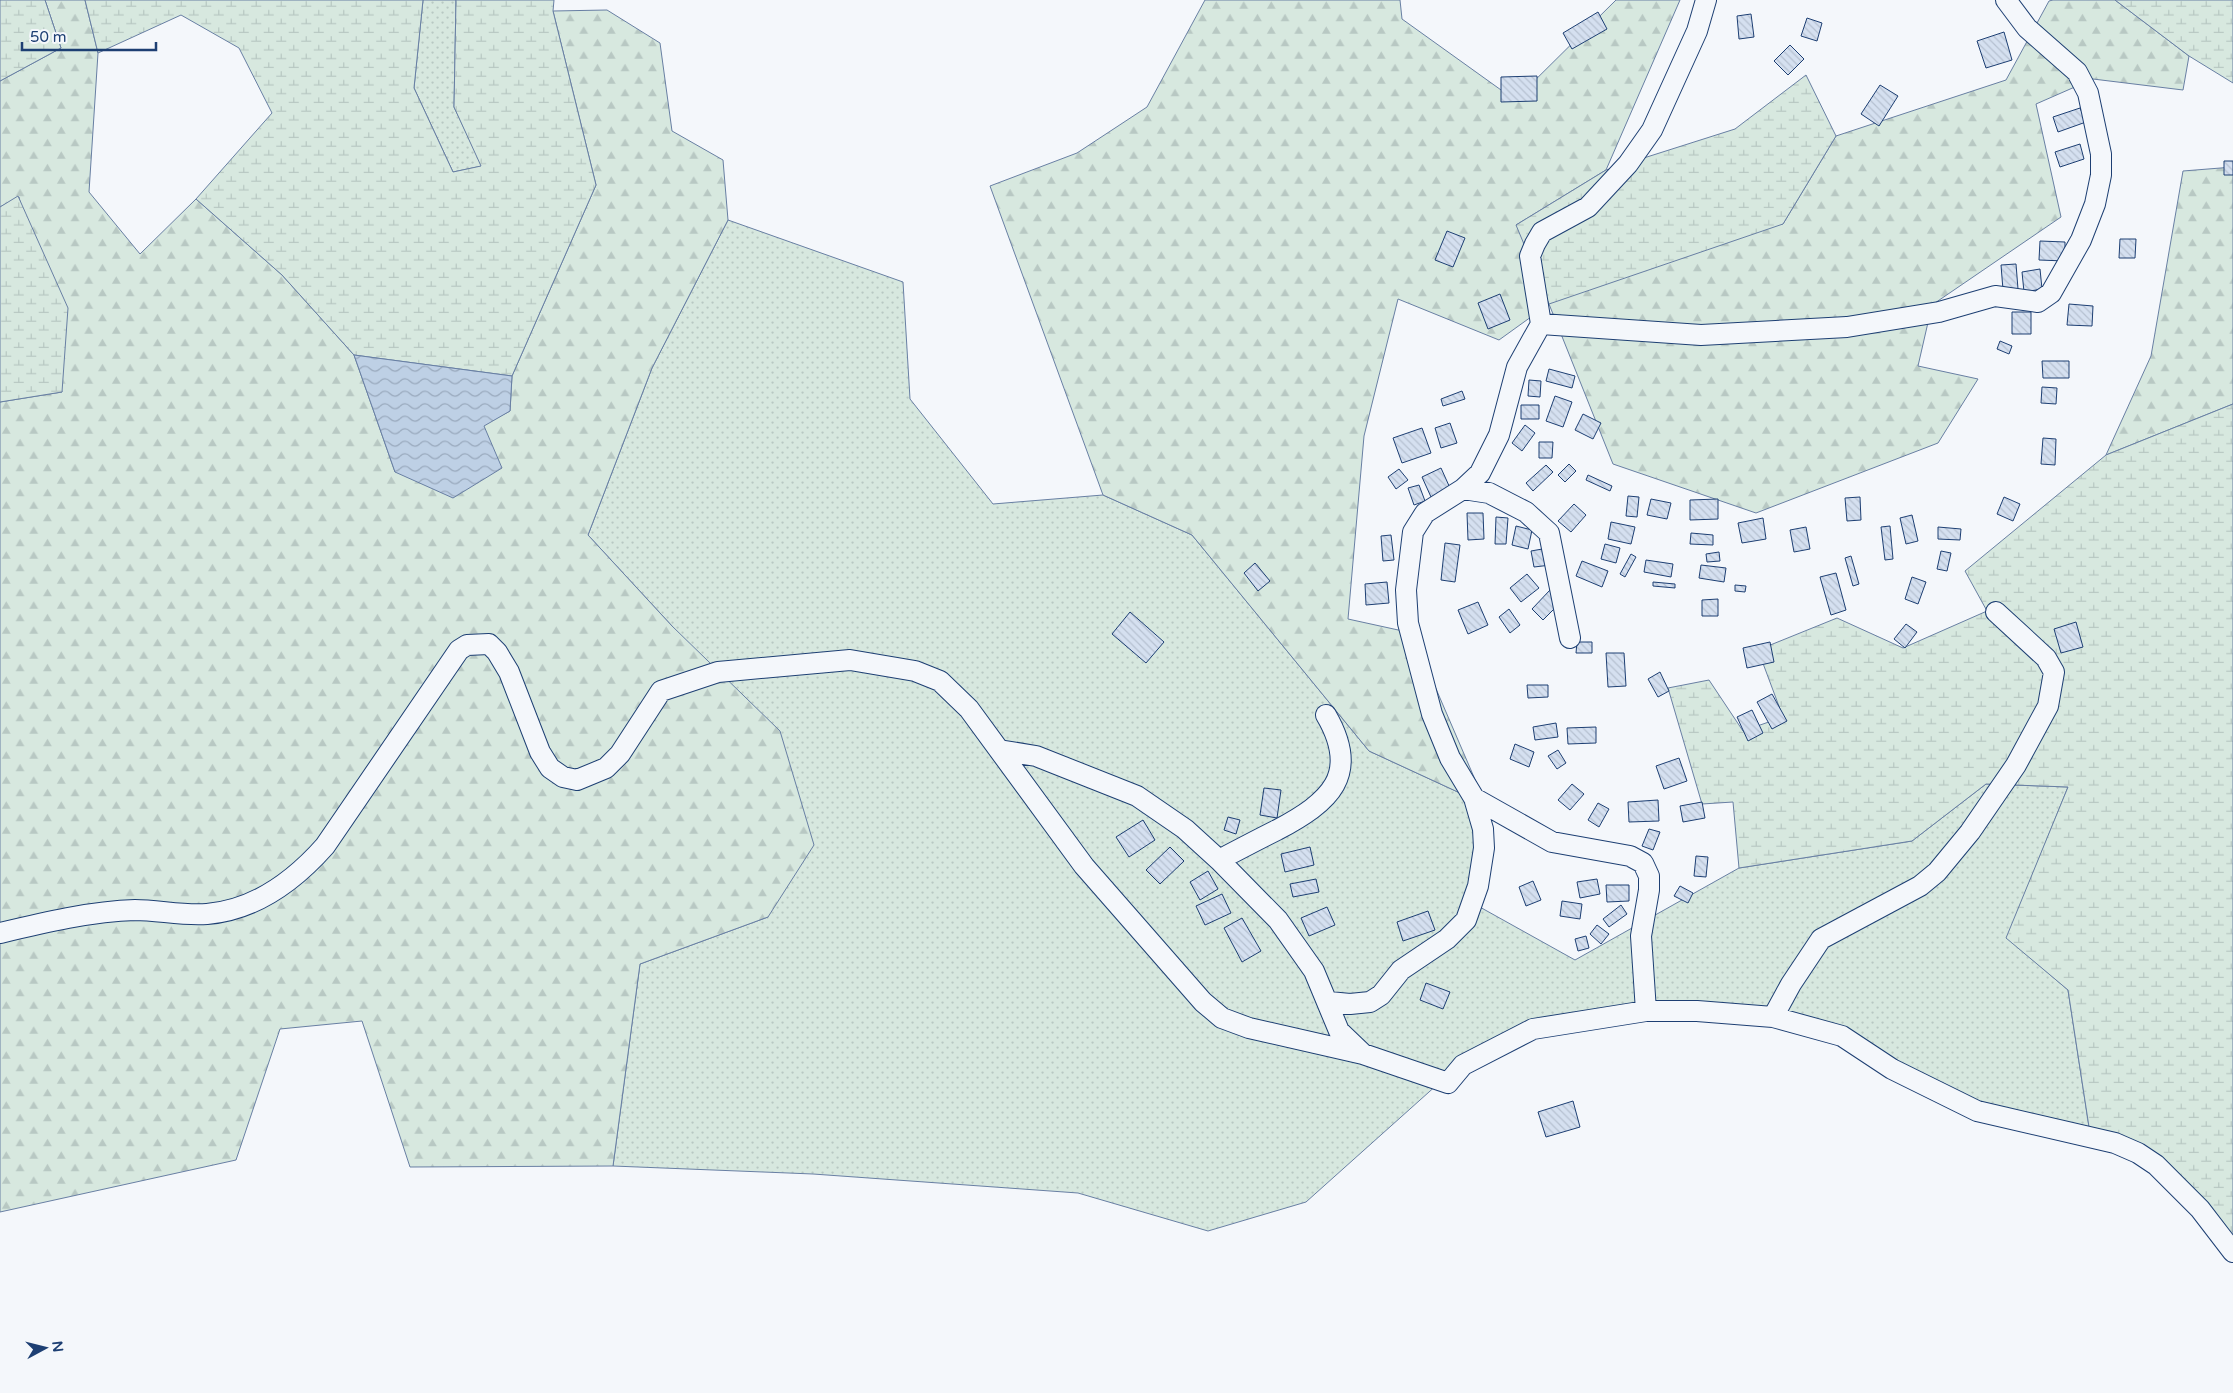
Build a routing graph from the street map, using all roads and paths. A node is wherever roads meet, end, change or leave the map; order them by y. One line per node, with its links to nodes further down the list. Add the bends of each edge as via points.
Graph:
1 (1706, 0): 3 (street, via 1697,31 1652,130 1628,164 1588,208 1542,232 1535,244 1530,256)
2 (2006, 0): 3 (street, via 2027,28 2077,72 2088,93 2100,154 2101,175 2095,204 2081,240 2050,293 2038,302 1995,296 1940,312 1847,327 1711,334)
3 (1541, 324): 4 (street, via 1517,367 1500,435 1480,473)
4 (1463, 489): 6 (street, via 1489,493 1526,512 1549,533); 9 (street, via 1425,514 1412,532 1406,590 1408,623 1432,714 1450,758)
5 (1996, 612): 14 (street, via 2046,658 2054,672 2048,706 2021,756 1970,832 1937,872 1920,886 1821,939)
6 (1570, 638)
7 (1326, 714): 10 (street, via 1337,734 1342,757 1340,772 1324,800 1303,816)
8 (999, 750): 10 (street, via 1036,756 1137,796 1185,830); 11 (street, via 969,709 940,681 915,671 850,660 718,672 661,691 620,754 606,768 577,780 563,777 550,768 540,752 498,652 489,644 467,645 459,650 325,846 306,867 269,896 246,906 207,914 134,910 54,920); 15 (street, via 1084,866 1203,1002 1222,1018 1249,1028)
9 (1474, 798): 12 (street, via 1483,829 1484,848 1478,886 1466,920 1447,939 1401,970 1381,995 1370,1002); 13 (street, via 1552,842 1630,856 1643,863 1649,876 1641,936)
10 (1219, 860): 12 (street, via 1278,920 1314,971)
11 (0, 933)
12 (1329, 1002): 15 (street, via 1339,1031)
13 (1646, 1011): 14 (street); 15 (street, via 1533,1029 1463,1065 1448,1083)
14 (1773, 1017): 16 (street, via 1842,1036 1892,1069 1977,1111 2115,1143 2138,1153 2156,1164 2200,1209)
15 (1363, 1054)
16 (2233, 1252)

